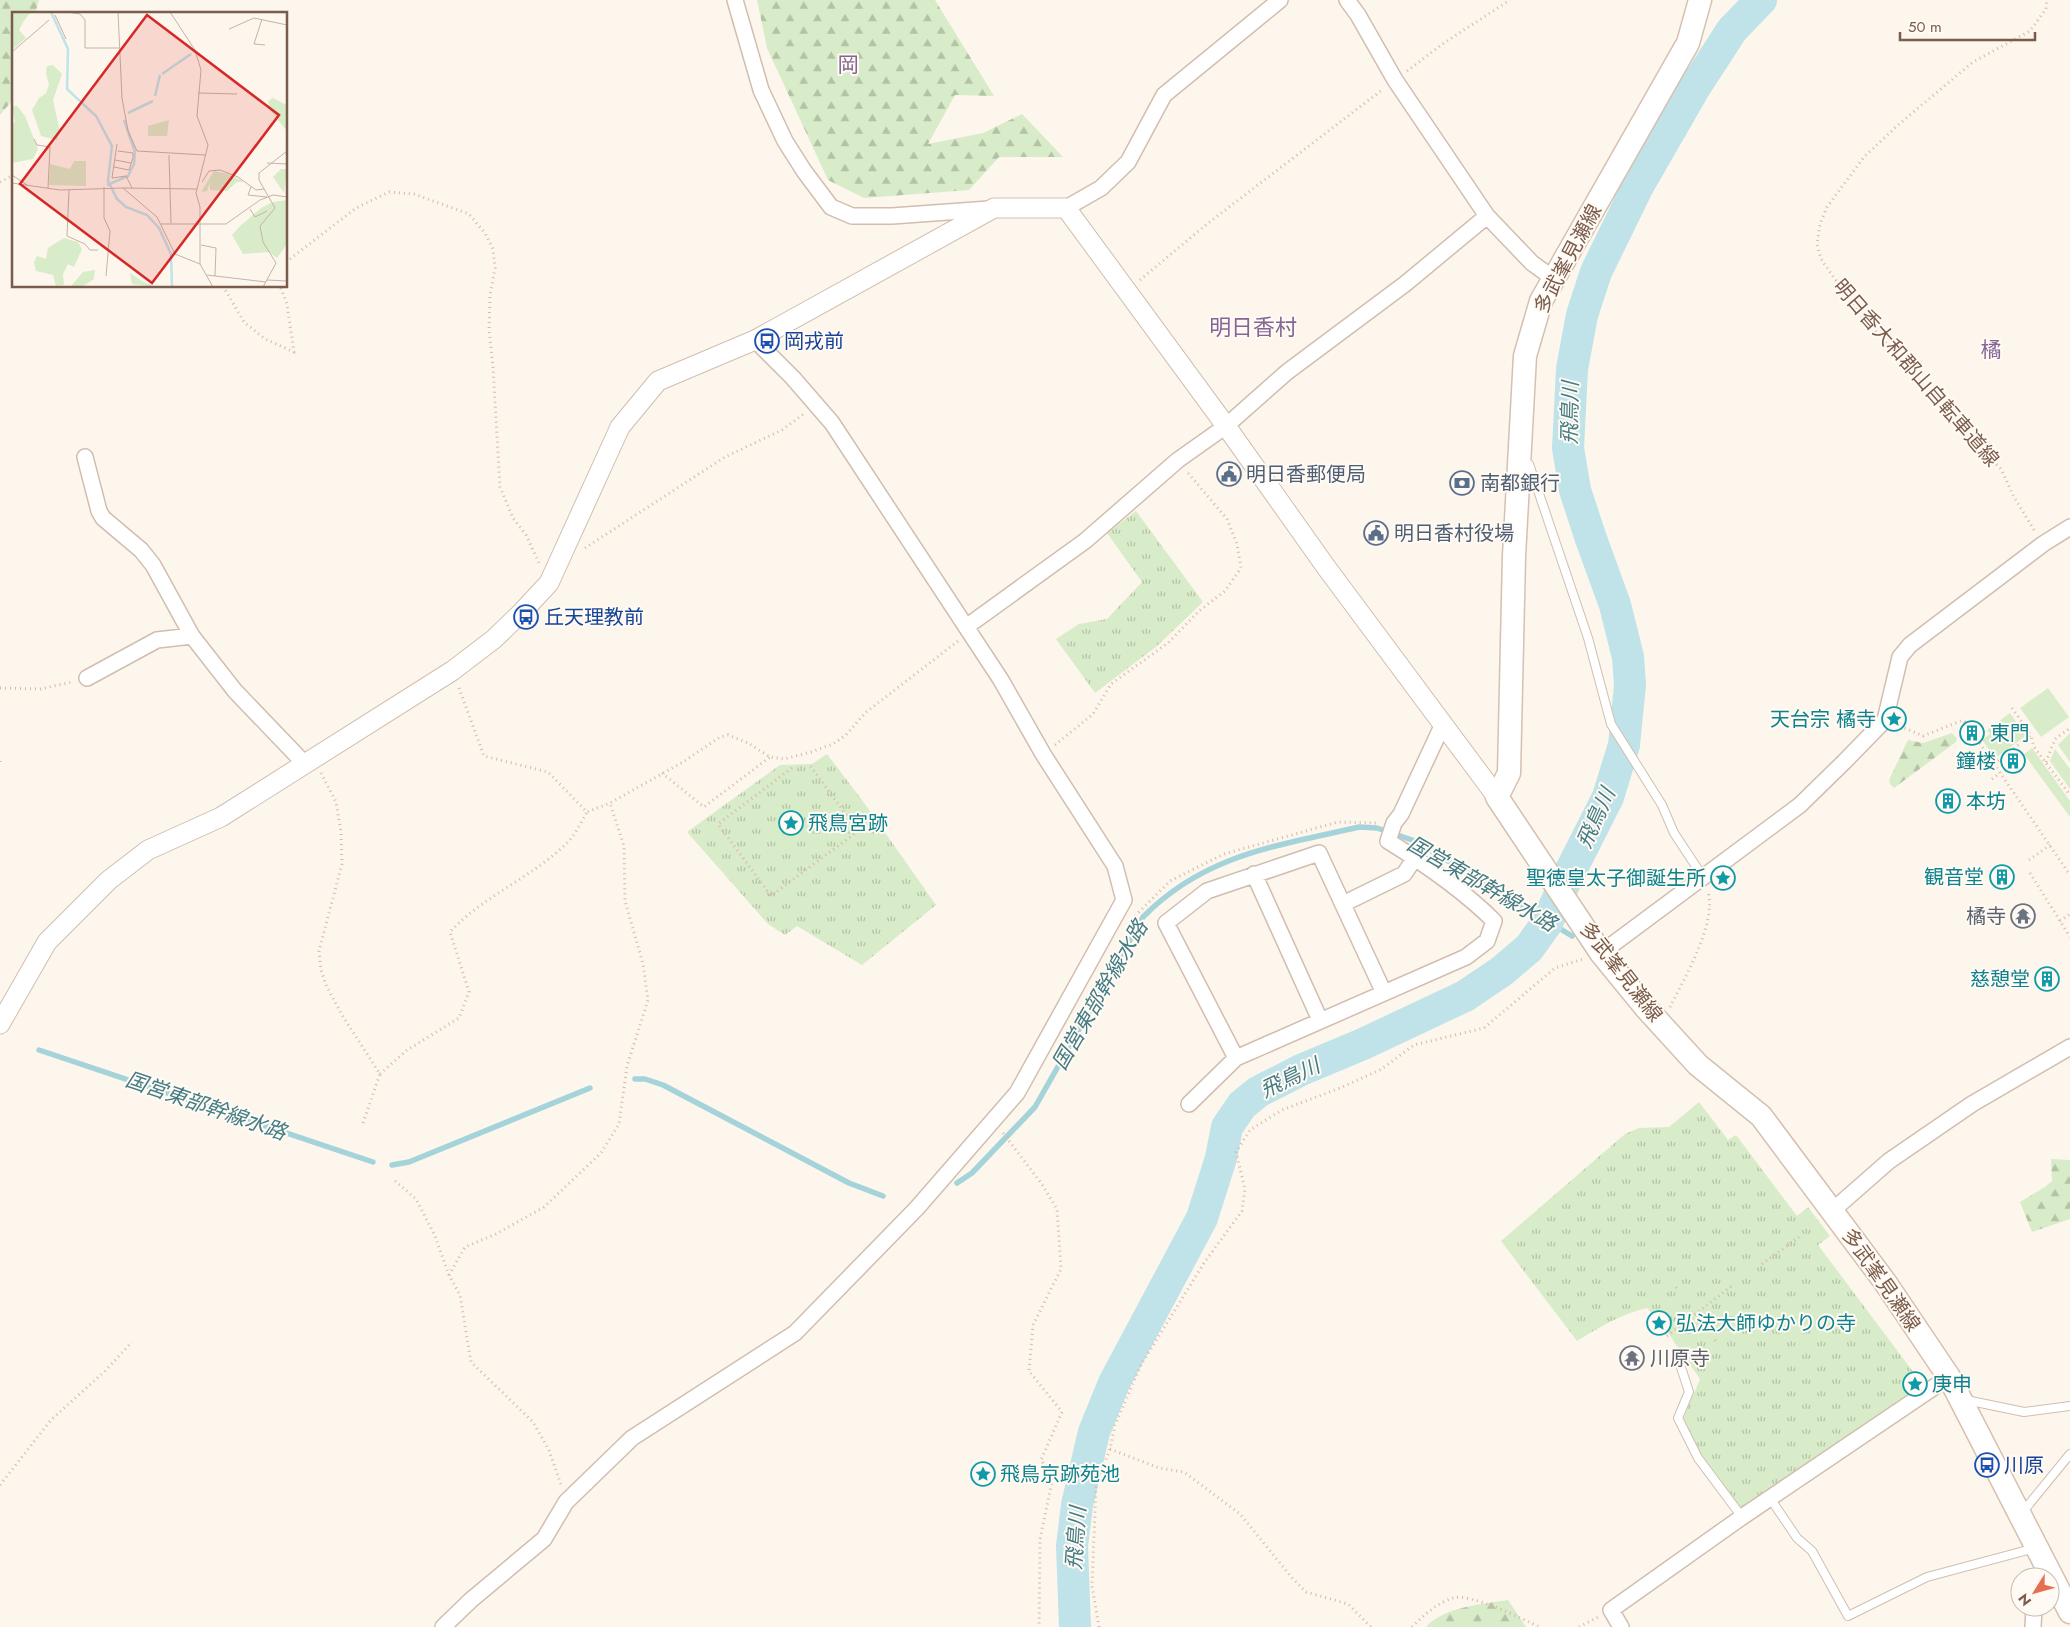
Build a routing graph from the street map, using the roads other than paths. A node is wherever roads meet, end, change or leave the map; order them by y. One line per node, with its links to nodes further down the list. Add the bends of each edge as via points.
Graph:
1 (735, 0): 5 (street, via 761,90 785,141 831,207 852,216)
2 (1280, 0): 6 (street, via 1164,95 1128,162 1102,188)
3 (1346, 0): 7 (street, via 1395,80)
4 (1700, 0): 8 (main road, 多武峯見瀬線, via 1688,44)
5 (994, 208): 6 (street); 9 (street)
6 (1066, 208): 10 (street)
7 (1487, 216): 8 (street, via 1532,263); 10 (street, via 1405,284 1286,372)
8 (1554, 279): 12 (main road, 多武峯見瀬線, via 1541,301 1525,356)
9 (755, 340): 14 (street, via 832,423); 18 (street, via 658,381 620,427 549,584 494,639 452,671)
10 (1226, 426): 14 (street, via 1178,460 1085,541); 17 (street)
11 (85, 457): 15 (street, via 103,518 141,550 153,565)
12 (1519, 459): 19 (main road, 多武峯見瀬線, via 1509,773); 22 (lane, via 1529,464 1588,638 1613,729)
13 (2070, 527): 22 (street, via 2042,544 1910,645 1900,657 1885,720 1800,805)
14 (966, 627): 43 (street, via 1115,866 1124,900 1016,1093 917,1208 795,1333 632,1438 566,1502 544,1539)
15 (192, 636): 16 (street, via 157,640); 18 (street, via 236,691)
16 (87, 678)
17 (1443, 724): 19 (street); 20 (street, via 1394,823 1388,842)
18 (308, 760): 27 (street, via 221,817 148,850 109,880 47,942)
19 (1497, 797): 24 (main road, 多武峯見瀬線)
20 (1415, 858): 23 (street, via 1404,874); 25 (street, via 1479,905 1494,921 1487,941 1466,958)
21 (1254, 874): 23 (street, via 1319,853); 26 (street); 29 (street, via 1206,891 1166,923)
22 (1703, 877): 24 (street)
23 (1343, 904): 25 (street)
24 (1601, 953): 31 (main road, 多武峯見瀬線, via 1698,1065 1760,1116)
25 (1384, 992): 26 (street)
26 (1320, 1020): 29 (street)
27 (0, 1024)
28 (2070, 1047): 31 (street, via 1972,1104 1889,1161)
29 (1236, 1058): 30 (street)
30 (1189, 1104)
31 (1832, 1211): 33 (main road, 多武峯見瀬線)
32 (1678, 1358): 39 (lane, via 1689,1392 1678,1418 1698,1458)
33 (1949, 1377): 34 (main road, 多武峯見瀬線); 37 (street)
34 (1960, 1398): 35 (lane, via 2024,1412); 38 (main road, 多武峯見瀬線)
35 (2070, 1406)
36 (2070, 1454): 38 (lane)
37 (1770, 1498): 39 (street); 40 (lane, via 1797,1538 1812,1551 1848,1616 1926,1577)
38 (2020, 1516): 40 (main road, 多武峯見瀬線)
39 (1742, 1517): 44 (street, via 1611,1610)
40 (2039, 1551): 41 (street); 42 (main road, 多武峯見瀬線)
41 (2038, 1567)
42 (2069, 1609)
43 (443, 1627)
44 (1621, 1627)

